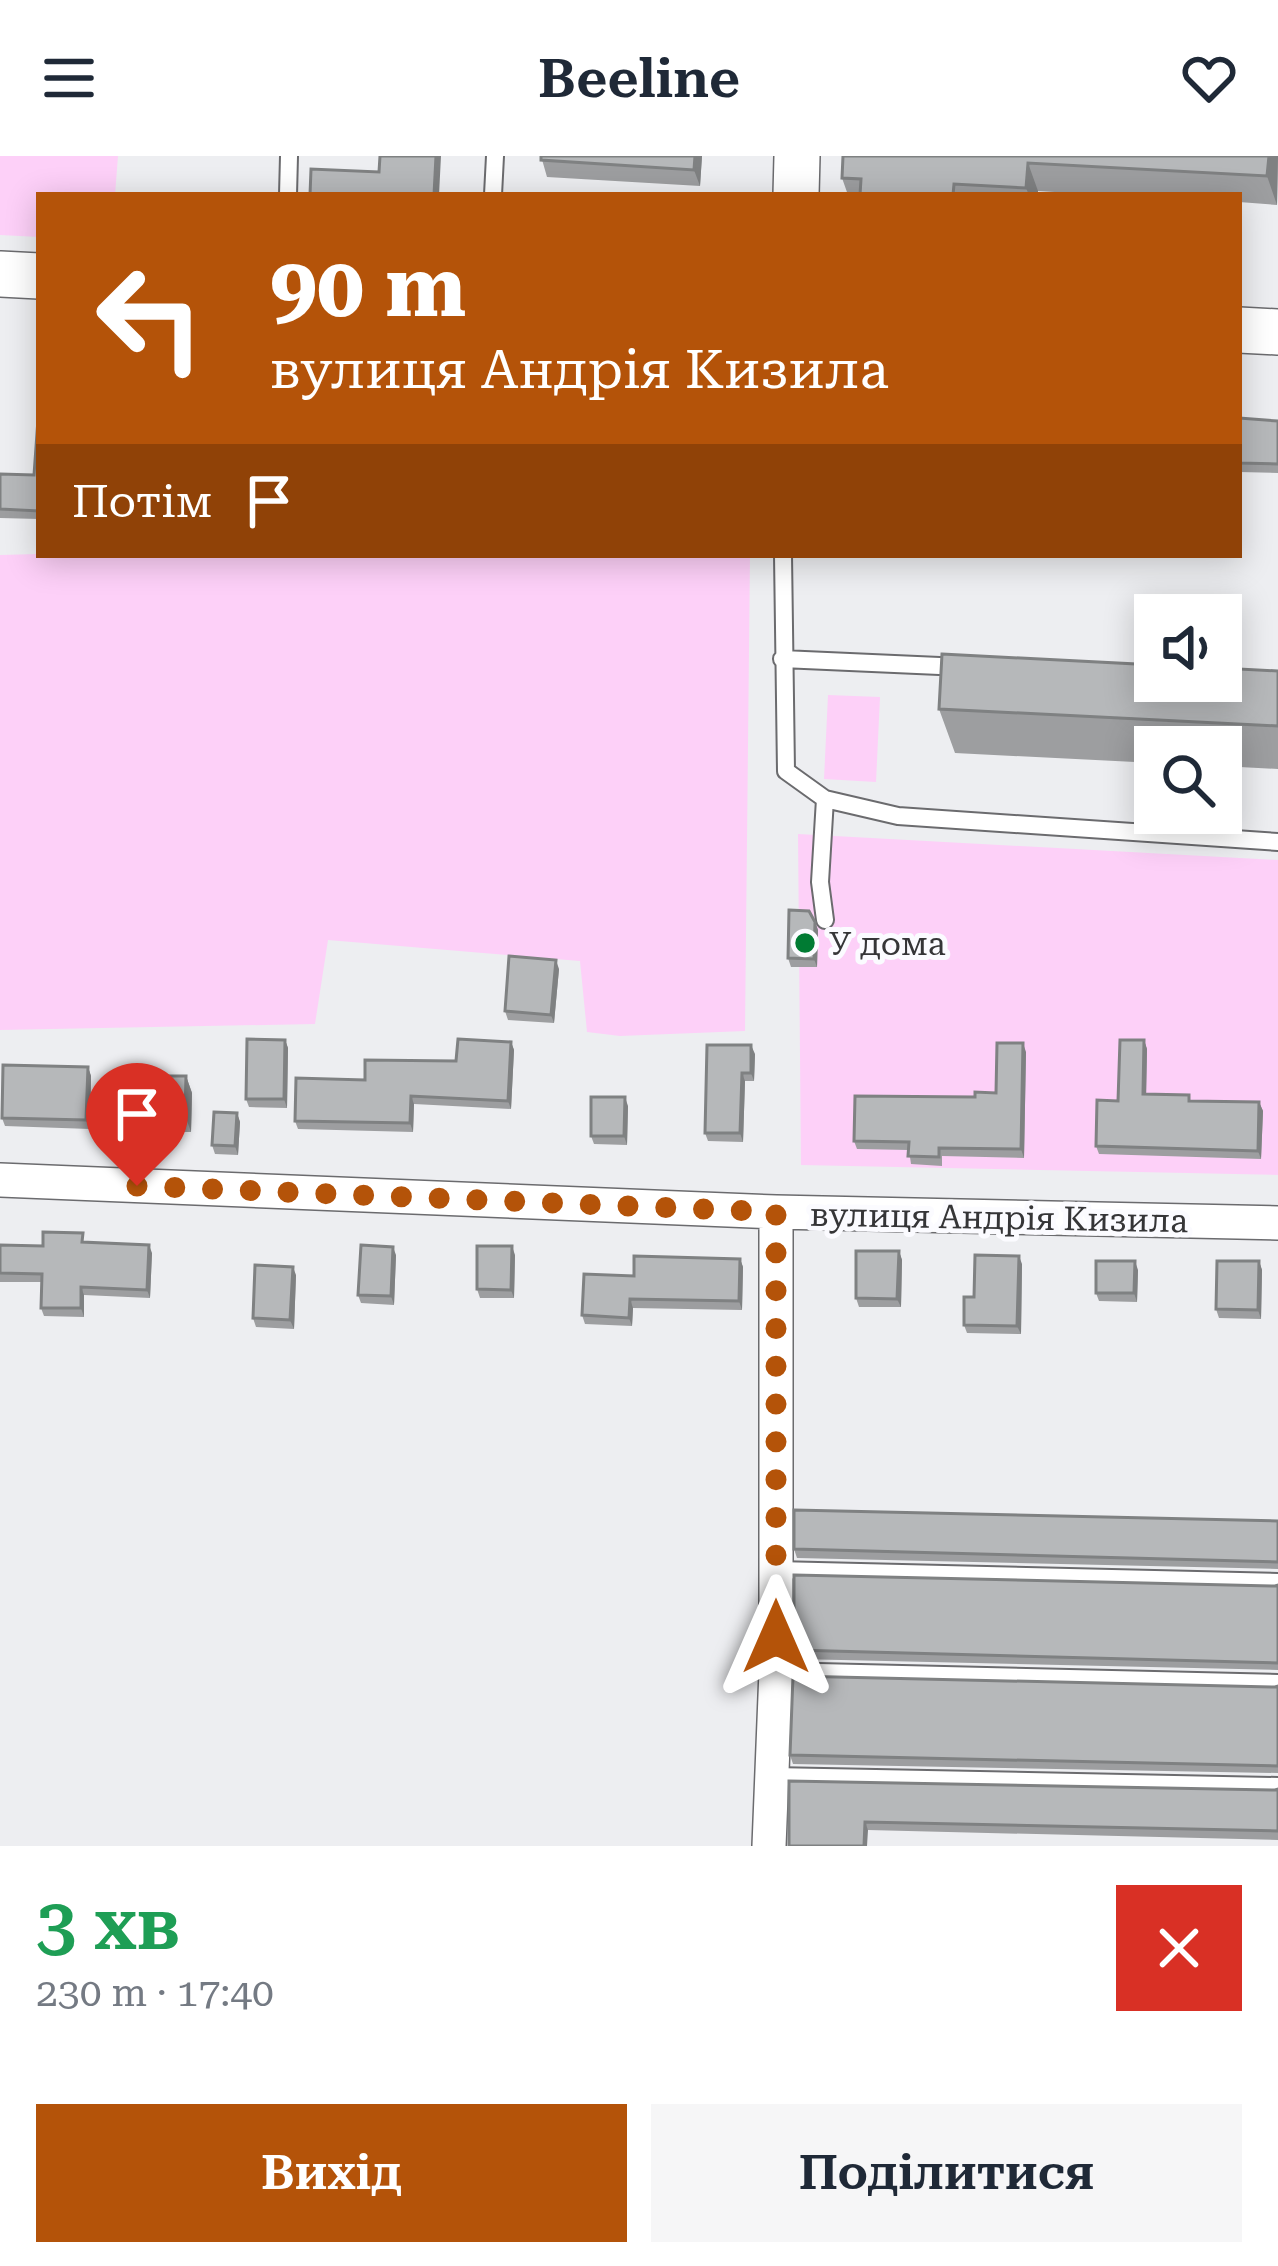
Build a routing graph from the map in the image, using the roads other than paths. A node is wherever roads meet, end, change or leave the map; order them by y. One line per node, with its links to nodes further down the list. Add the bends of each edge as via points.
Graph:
1 (289, 156): 4 (lane)
2 (496, 156): 5 (lane)
3 (797, 156): 6 (main road)
4 (288, 192)
5 (493, 192)
6 (796, 192)
7 (1242, 330): 8 (main road)
8 (1278, 332)
9 (782, 558): 10 (lane)
10 (782, 659): 11 (lane); 12 (lane, via 786,771)
11 (976, 668)
12 (825, 799): 13 (lane, via 898,816); 14 (lane)
13 (1278, 842)
14 (825, 920)
15 (0, 1180): 16 (street, вулиця Андрія Кизила)
16 (776, 1212): 17 (street, вулиця Андрія Кизила); 18 (street)
17 (1278, 1223)
18 (776, 1570): 19 (lane); 20 (street)
19 (1278, 1582)
20 (776, 1671): 21 (lane); 22 (street)
21 (1278, 1683)
22 (772, 1776): 23 (lane); 24 (street)
23 (1278, 1786)
24 (769, 1846)

